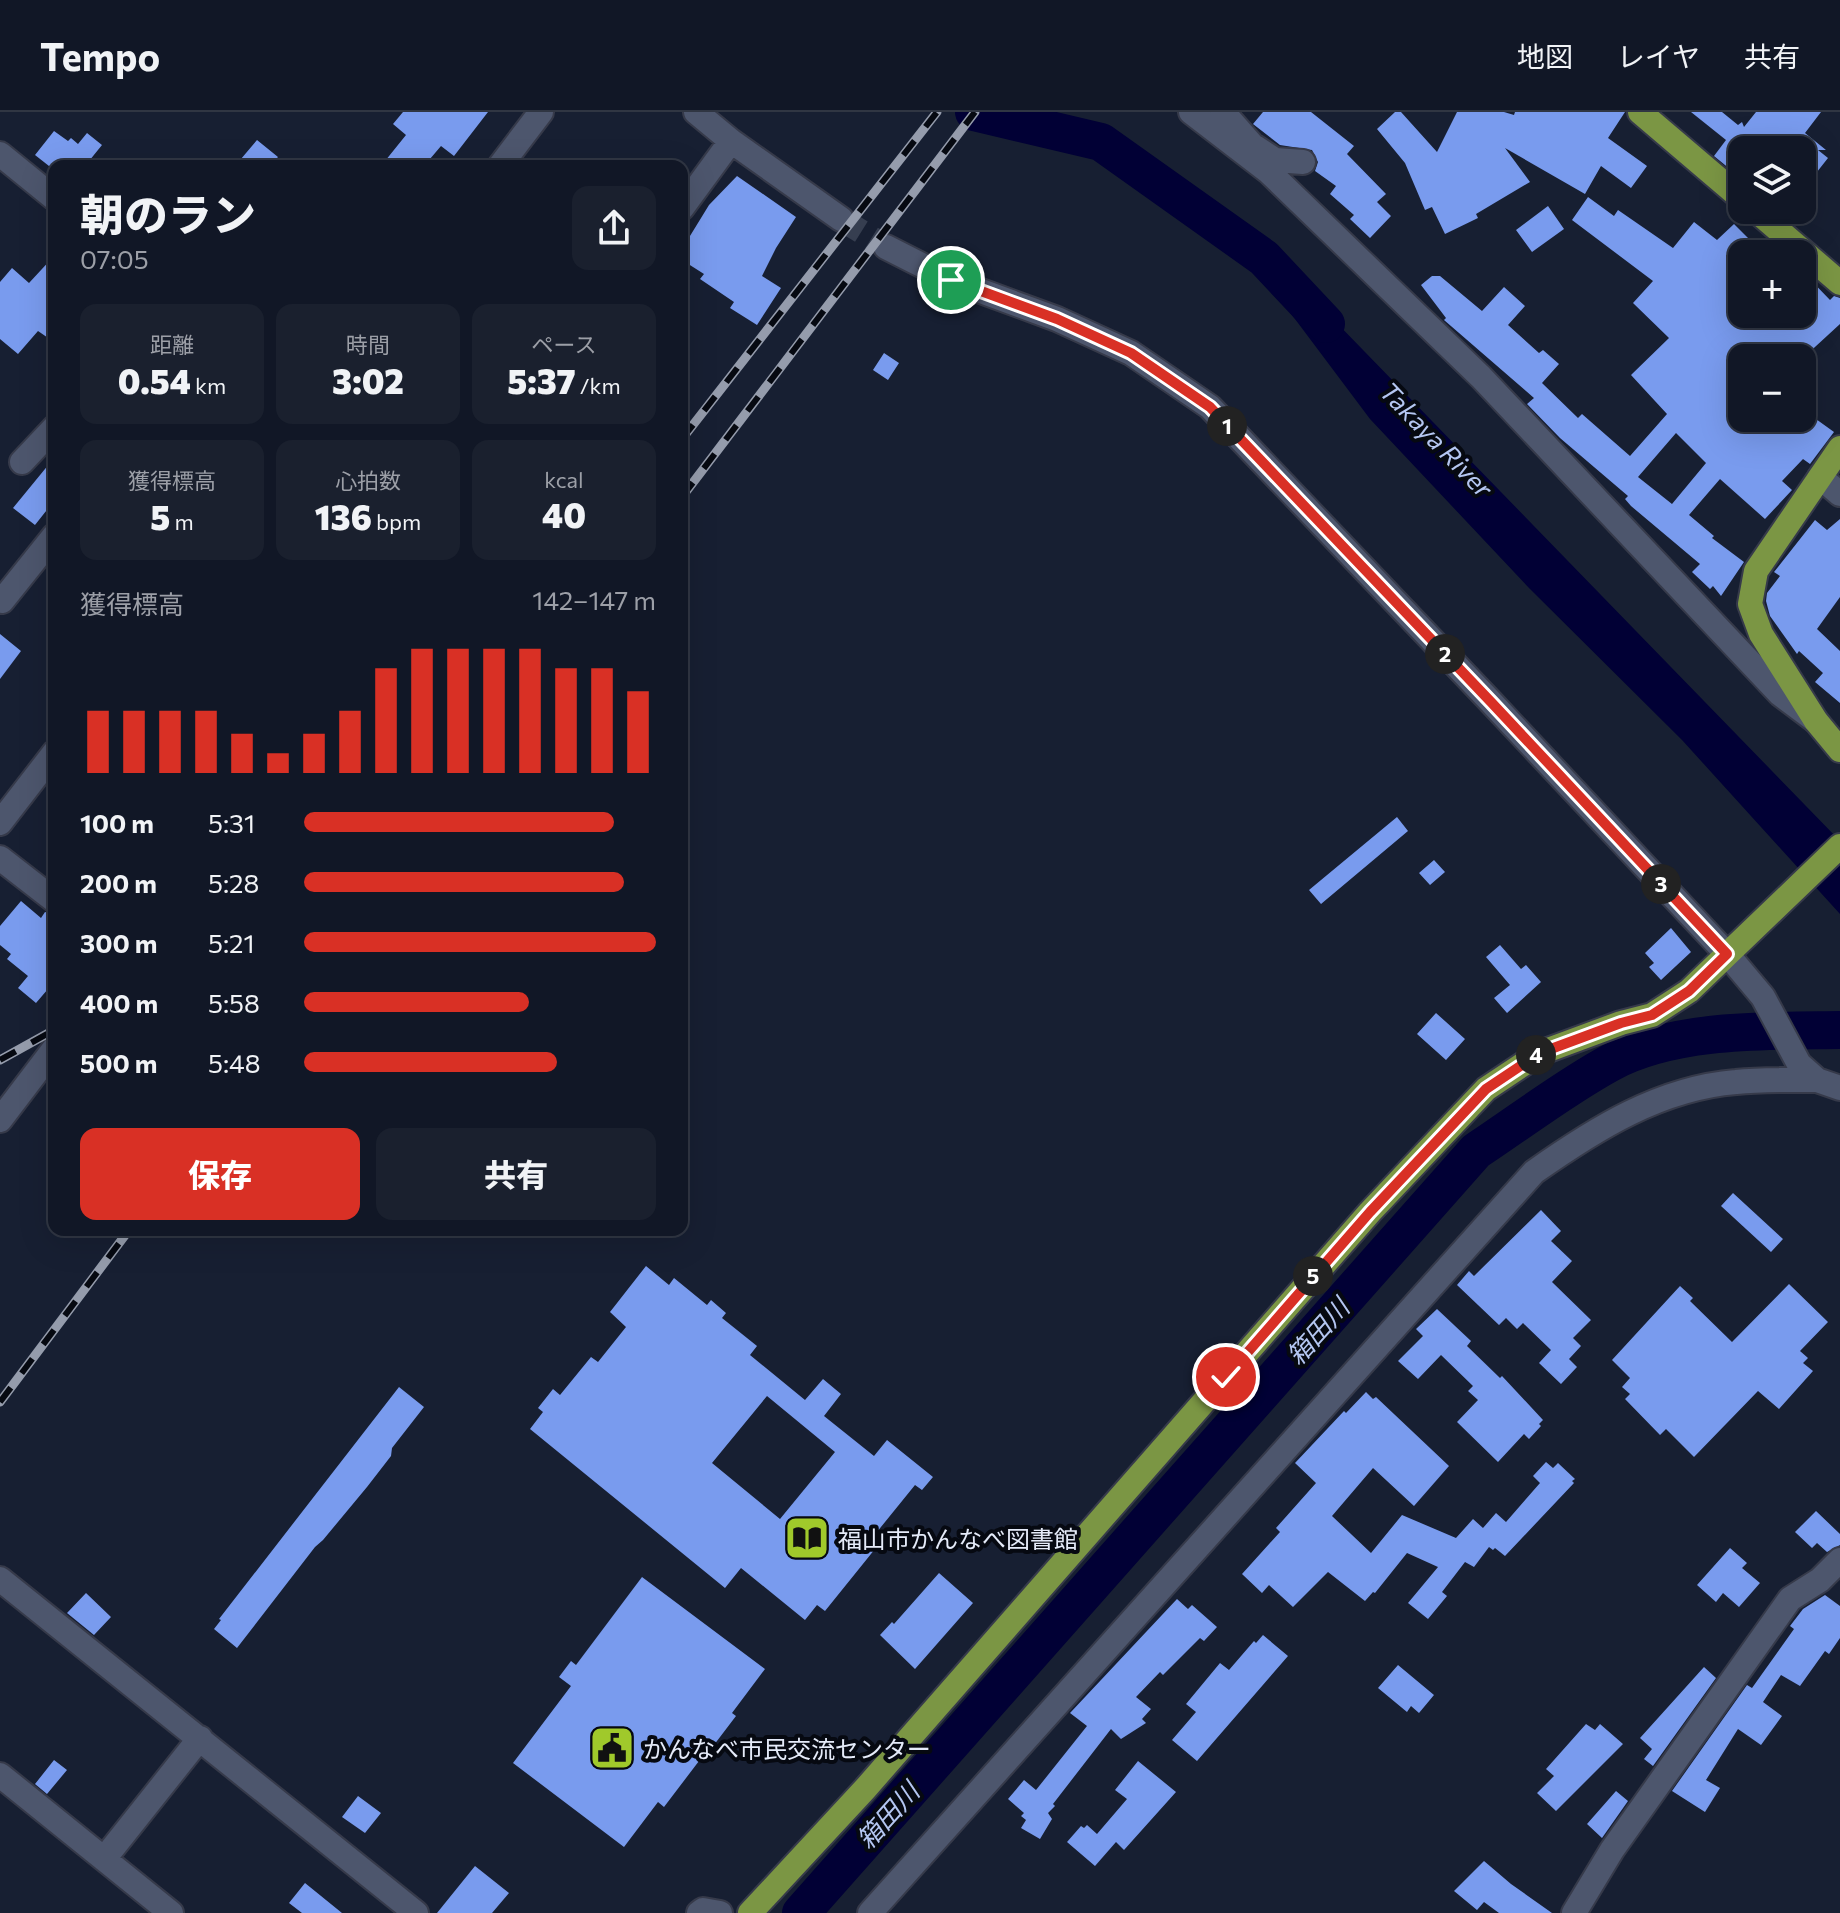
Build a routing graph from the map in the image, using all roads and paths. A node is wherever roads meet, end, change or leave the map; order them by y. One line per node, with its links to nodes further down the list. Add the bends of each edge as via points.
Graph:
1 (541, 112): 8 (street)
2 (696, 112): 6 (street)
3 (1191, 112): 24 (street, via 1269,172 1481,377 1780,694)
4 (1223, 112): 9 (street, via 1252,145 1275,160)
5 (1640, 112): 10 (main road)
6 (731, 141): 12 (street); 13 (street)
7 (0, 154): 11 (street)
8 (505, 160)
9 (1303, 162)
10 (1728, 187)
11 (48, 193)
12 (688, 200)
13 (841, 219)
14 (1771, 224): 16 (main road)
15 (886, 247): 31 (street, via 951,280 1131,353 1210,407)
16 (1840, 283)
17 (48, 434): 19 (street)
18 (1840, 448): 20 (main road)
19 (22, 462)
20 (1820, 477): 21 (street); 24 (main road, via 1756,571 1750,604 1761,634)
21 (1840, 494)
22 (48, 544): 23 (street)
23 (2, 601)
24 (1816, 721): 25 (main road)
25 (1840, 750)
26 (48, 761): 27 (street)
27 (0, 823)
28 (1840, 846): 31 (main road)
29 (0, 858): 30 (street)
30 (48, 895)
31 (1733, 948): 33 (street); 45 (main road, via 1689,991 1652,1015 1540,1053 1486,1089 1370,1212)
32 (48, 1057): 34 (street)
33 (1819, 1077): 46 (street, via 1734,1082 1667,1096 1591,1132 1534,1172)
34 (0, 1120)
35 (1840, 1560): 37 (street)
36 (0, 1579): 38 (street)
37 (1830, 1585): 47 (street, via 1790,1599 1612,1850)
38 (200, 1738): 40 (street); 42 (street)
39 (0, 1775): 40 (street)
40 (104, 1859): 41 (street)
41 (171, 1913)
42 (416, 1913)
43 (699, 1913): 44 (street)
44 (720, 1913)
45 (750, 1913)
46 (870, 1913)
47 (1574, 1913)

